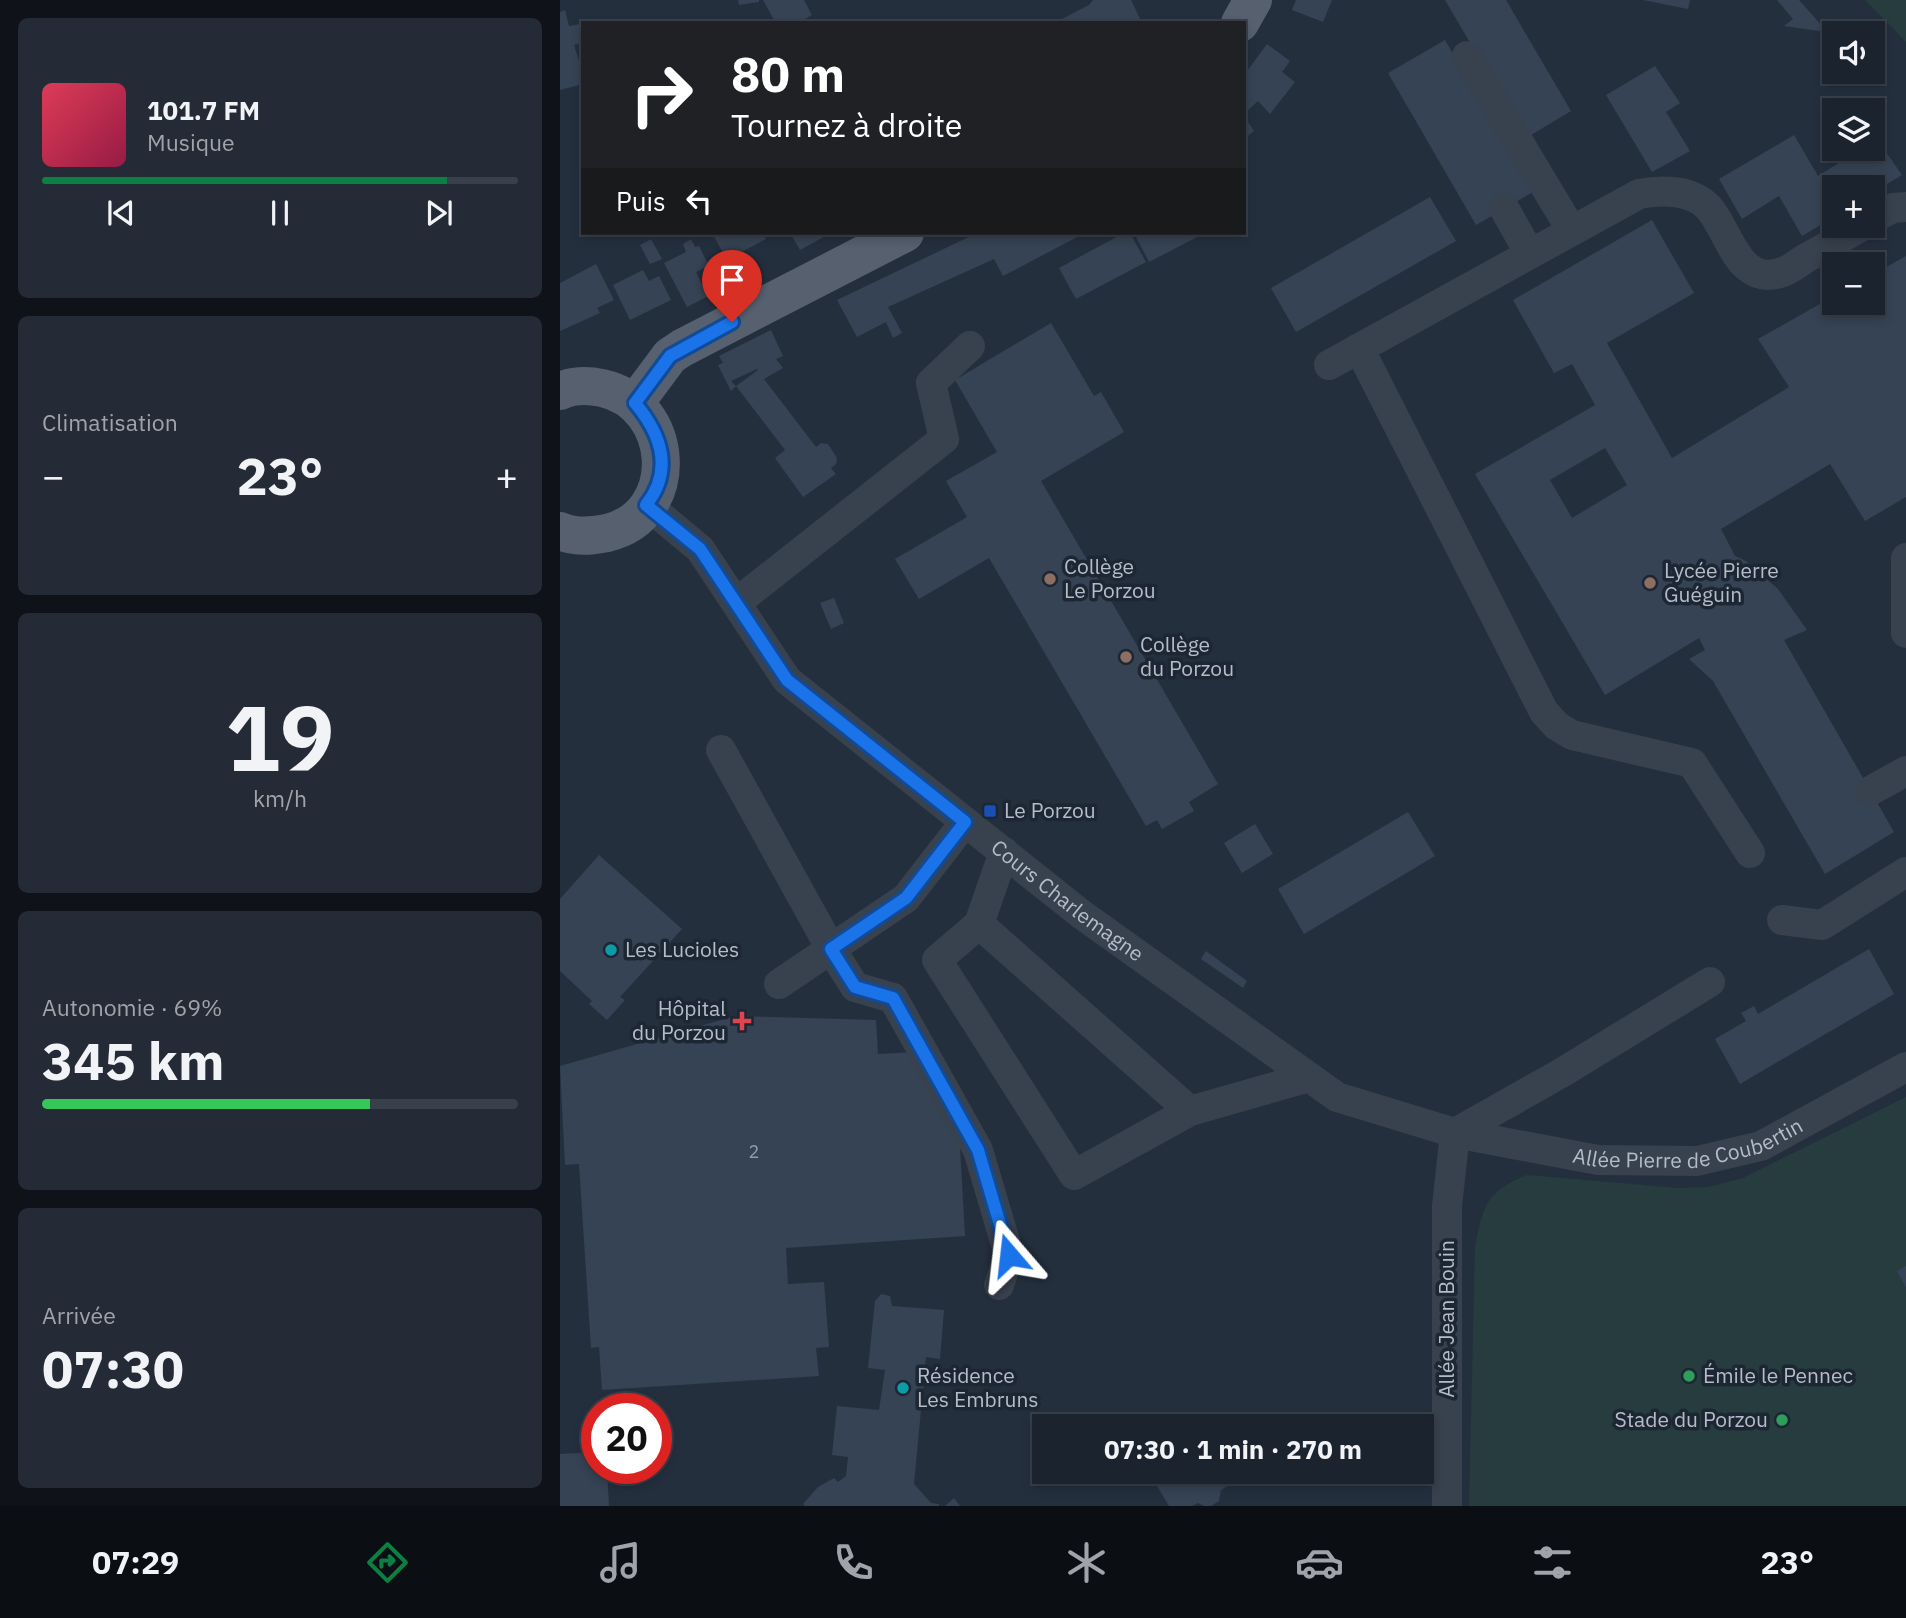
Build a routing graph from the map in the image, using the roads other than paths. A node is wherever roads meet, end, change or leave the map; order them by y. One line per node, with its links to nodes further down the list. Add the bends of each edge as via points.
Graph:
1 (1253, 0): 2 (main road)
2 (1241, 21)
3 (1467, 56): 7 (street)
4 (1906, 207): 6 (street)
5 (1504, 208): 10 (street)
6 (1885, 212)
7 (1572, 231): 9 (street, via 1639,194 1656,191 1692,196 1709,207 1744,265 1760,274 1782,272); 10 (street)
8 (901, 235): 15 (main road, via 682,348 670,356)
9 (1841, 238)
10 (1530, 254): 12 (street)
11 (970, 346): 19 (street, via 931,383 944,439)
12 (1359, 348): 13 (street); 26 (street, via 1544,712 1572,735 1692,763)
13 (1329, 365)
14 (560, 391): 15 (main road, via 591,385 614,390)
15 (635, 403): 16 (main road, via 652,423 661,447 661,472)
16 (646, 505): 17 (main road, via 615,531 590,537); 19 (street, Cours Charlemagne, via 700,549)
17 (560, 531)
18 (1906, 558): 20 (street)
19 (736, 603): 24 (street, Cours Charlemagne, via 787,680)
20 (1906, 634)
21 (721, 750): 30 (street)
22 (1906, 771): 23 (street)
23 (1870, 791)
24 (965, 822): 25 (street, Cours Charlemagne); 30 (street, via 906,898)
25 (1004, 852): 29 (street); 34 (street, Cours Charlemagne, via 1081,914)
26 (1751, 853)
27 (1906, 872): 28 (street, via 1822,925)
28 (1782, 920)
29 (979, 924): 35 (street); 35 (street, via 937,961 1074,1175)
30 (831, 949): 32 (street); 37 (street, via 855,987 893,998 978,1150 1009,1255)
31 (1710, 982): 36 (street)
32 (779, 984)
33 (1906, 1067): 36 (street, Allée Pierre de Coubertin, via 1761,1146 1697,1161 1598,1160)
34 (1309, 1077): 35 (street); 36 (street, Cours Charlemagne, via 1337,1097)
35 (1190, 1111)
36 (1455, 1133): 38 (street, Allée Jean Bouin, via 1447,1206)
37 (999, 1285)
38 (1447, 1506)

